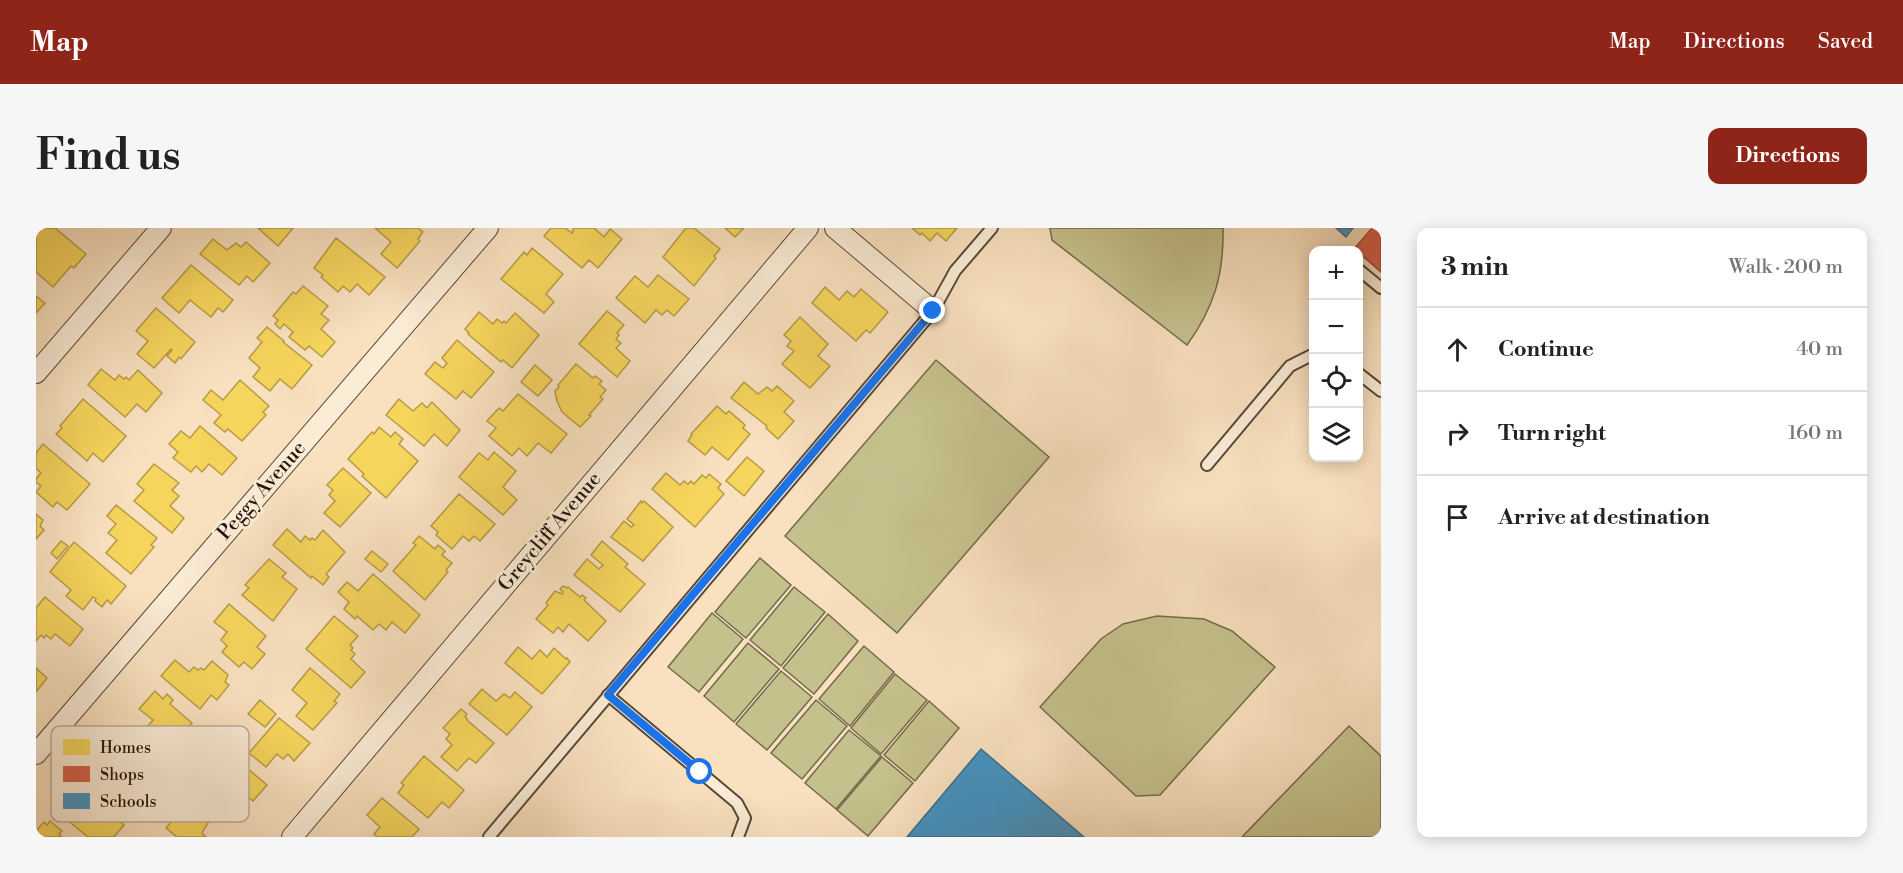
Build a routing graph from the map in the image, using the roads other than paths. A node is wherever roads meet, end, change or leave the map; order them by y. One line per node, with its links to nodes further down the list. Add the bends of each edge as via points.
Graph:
1 (161, 228): 10 (street)
2 (489, 228): 15 (street, Peggy Avenue)
3 (808, 228): 18 (street, Greycliff Avenue)
4 (835, 228): 8 (street)
5 (992, 228): 8 (lane, via 955,271)
6 (1363, 272): 7 (lane)
7 (1381, 288)
8 (933, 311): 14 (lane)
9 (1309, 356): 13 (lane, via 1290,366)
10 (36, 373)
11 (1363, 376): 12 (lane)
12 (1381, 391)
13 (1207, 465)
14 (608, 695): 19 (lane); 20 (lane, via 737,803 745,818)
15 (60, 726)
16 (51, 737): 17 (street, Peggy Avenue)
17 (36, 754)
18 (292, 837)
19 (489, 837)
20 (738, 837)

